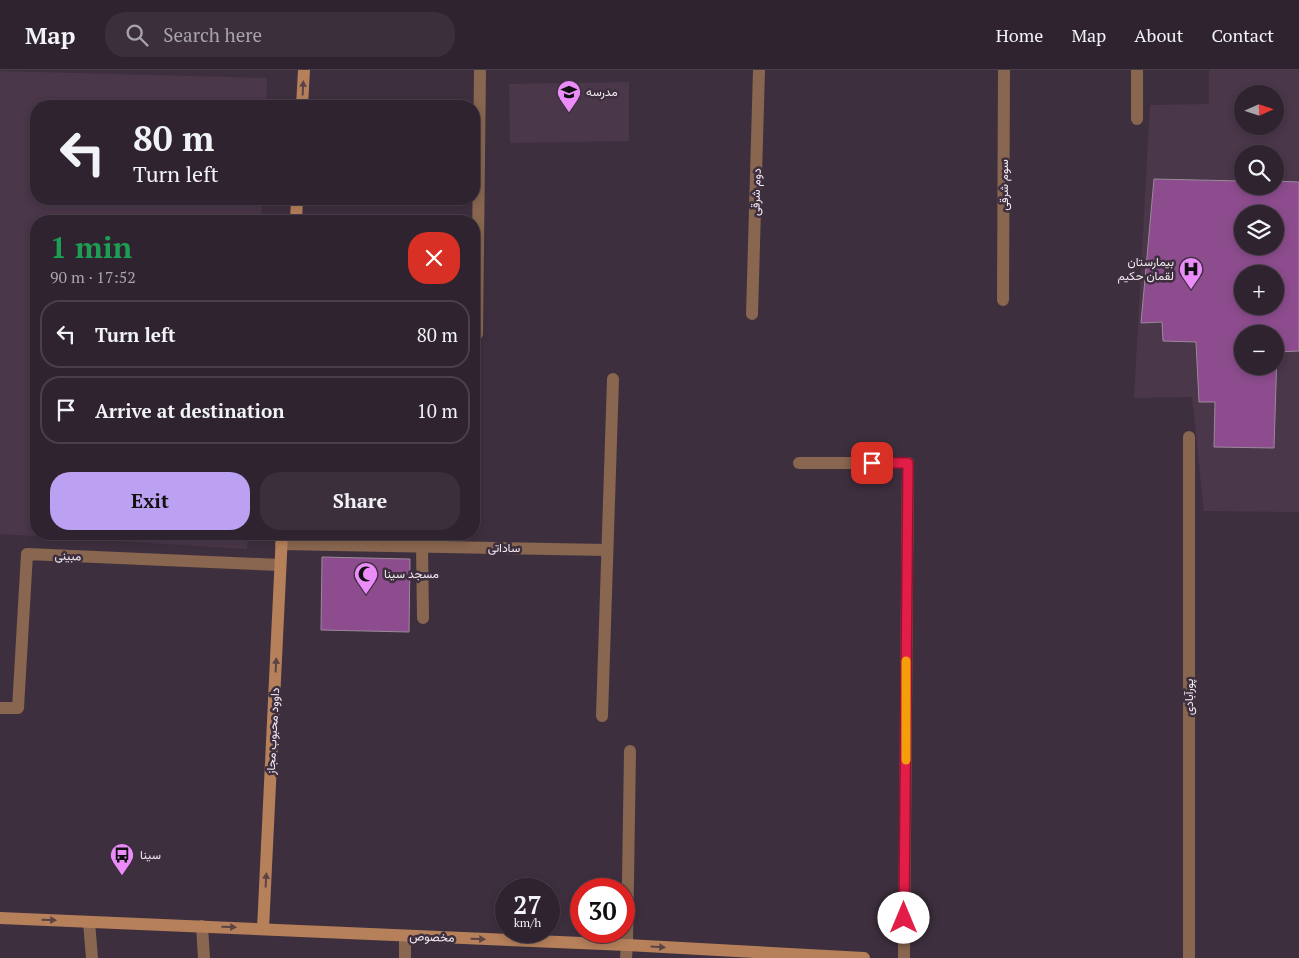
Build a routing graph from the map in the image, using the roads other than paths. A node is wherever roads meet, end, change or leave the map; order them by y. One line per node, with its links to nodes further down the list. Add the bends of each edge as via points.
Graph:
1 (304, 70): 6 (main road, one-way to 1)
2 (480, 70): 7 (street)
3 (760, 70): 10 (street, دوم شرقی)
4 (1004, 70): 9 (street, سوم شرقی)
5 (1137, 70): 8 (street)
6 (302, 100)
7 (480, 100)
8 (1137, 120)
9 (1003, 300)
10 (752, 314)
11 (613, 379): 17 (street)
12 (1189, 437): 35 (street, پورآبادی)
13 (799, 464): 34 (street, via 908,463)
14 (281, 540): 18 (main road, داوود محبوب مجاز)
15 (301, 540): 16 (street, ساداتی)
16 (422, 546): 17 (street, ساداتی); 19 (street)
17 (607, 550): 21 (street)
18 (280, 565): 20 (street, مبینی, via 27,554 18,708); 26 (main road, داوود محبوب مجاز, one-way to 18)
19 (423, 618)
20 (0, 708)
21 (602, 716)
22 (630, 750): 28 (street)
23 (0, 918): 24 (main road, مخصوص, one-way to 24)
24 (89, 922): 25 (main road, مخصوص); 29 (street)
25 (202, 926): 26 (main road, مخصوص, one-way to 26); 30 (street)
26 (263, 929): 27 (main road, مخصوص)
27 (405, 936): 28 (main road, مخصوص, one-way to 28); 31 (street)
28 (627, 945): 32 (street); 33 (main road, مخصوص, one-way to 33)
29 (92, 958)
30 (204, 958)
31 (405, 958)
32 (626, 958)
33 (864, 958)
34 (904, 958)
35 (1189, 958)

